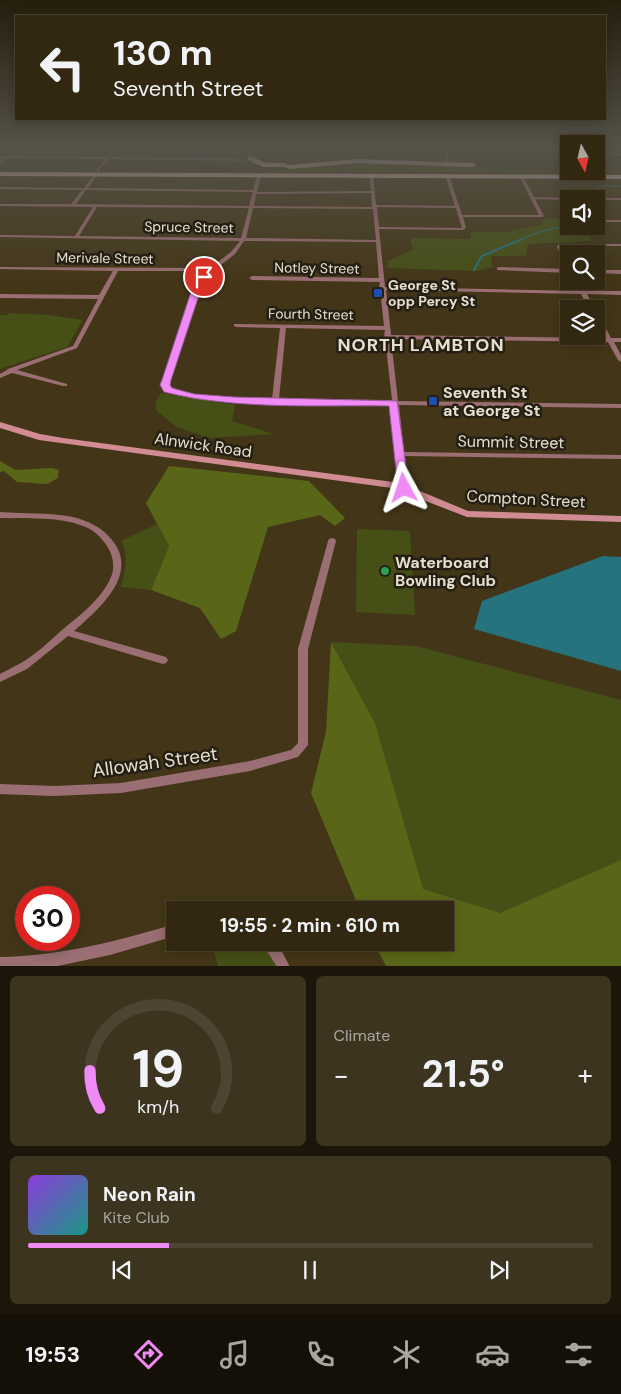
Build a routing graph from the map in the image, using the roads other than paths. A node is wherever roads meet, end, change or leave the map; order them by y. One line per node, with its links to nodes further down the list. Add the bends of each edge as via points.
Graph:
1 (82, 193): 11 (street)
2 (255, 193): 13 (street)
3 (373, 193): 14 (street)
4 (453, 193): 15 (street)
5 (530, 193): 6 (street)
6 (533, 198): 7 (street); 16 (street, via 541,217)
7 (560, 199)
8 (605, 199): 9 (street)
9 (621, 199)
10 (0, 204): 11 (street)
11 (73, 205): 12 (street)
12 (96, 206): 13 (street); 21 (street)
13 (252, 207): 14 (street); 22 (street)
14 (374, 207): 15 (street); 19 (street)
15 (458, 207): 16 (street)
16 (460, 216): 19 (street, via 463,229)
17 (605, 220): 18 (street)
18 (621, 221)
19 (376, 228): 23 (street)
20 (0, 236): 21 (street, Spruce Street)
21 (76, 237): 22 (street, Spruce Street)
22 (244, 239): 23 (street, Spruce Street); 29 (street, via 233,253)
23 (377, 241): 34 (street)
24 (605, 245): 25 (street)
25 (621, 245)
26 (0, 268): 27 (street, Merivale Street)
27 (116, 269): 29 (street, Merivale Street); 39 (street)
28 (500, 269): 30 (street)
29 (210, 270): 52 (street, via 196,292 166,388 171,392 208,398)
30 (560, 271)
31 (605, 271): 32 (street)
32 (621, 272)
33 (252, 278): 34 (street, Notley Street)
34 (381, 280): 35 (street)
35 (382, 288): 36 (street); 43 (street)
36 (584, 292): 37 (street); 40 (street)
37 (621, 293)
38 (0, 296): 39 (street)
39 (102, 297): 49 (street, via 75,348)
40 (588, 300)
41 (236, 326): 42 (street, Fourth Street)
42 (283, 326): 43 (street, Fourth Street); 52 (street)
43 (386, 328): 45 (street)
44 (605, 331): 46 (street)
45 (387, 337): 46 (street); 53 (street)
46 (610, 340): 47 (street); 48 (street)
47 (621, 340)
48 (621, 360)
49 (10, 370): 50 (street); 51 (street)
50 (0, 376)
51 (65, 385)
52 (276, 401): 53 (street)
53 (394, 403): 54 (street); 56 (street)
54 (621, 406)
55 (0, 425): 58 (street, Alnwick Road, via 50,439)
56 (401, 454): 57 (street, Summit Street); 58 (street)
57 (621, 457)
58 (404, 488): 60 (street, Compton Street, via 468,514)
59 (0, 515): 62 (street, via 65,518 101,532 112,546 117,558 116,575 106,594)
60 (621, 519)
61 (332, 541): 65 (street, Allowah Street, via 303,649 304,739 294,754 257,764 121,788)
62 (66, 632): 63 (street); 64 (street, via 23,666)
63 (163, 660)
64 (0, 678)
65 (0, 790)
66 (166, 933): 68 (street, via 75,957)
67 (275, 951): 69 (street)
68 (0, 964)
69 (284, 966)

